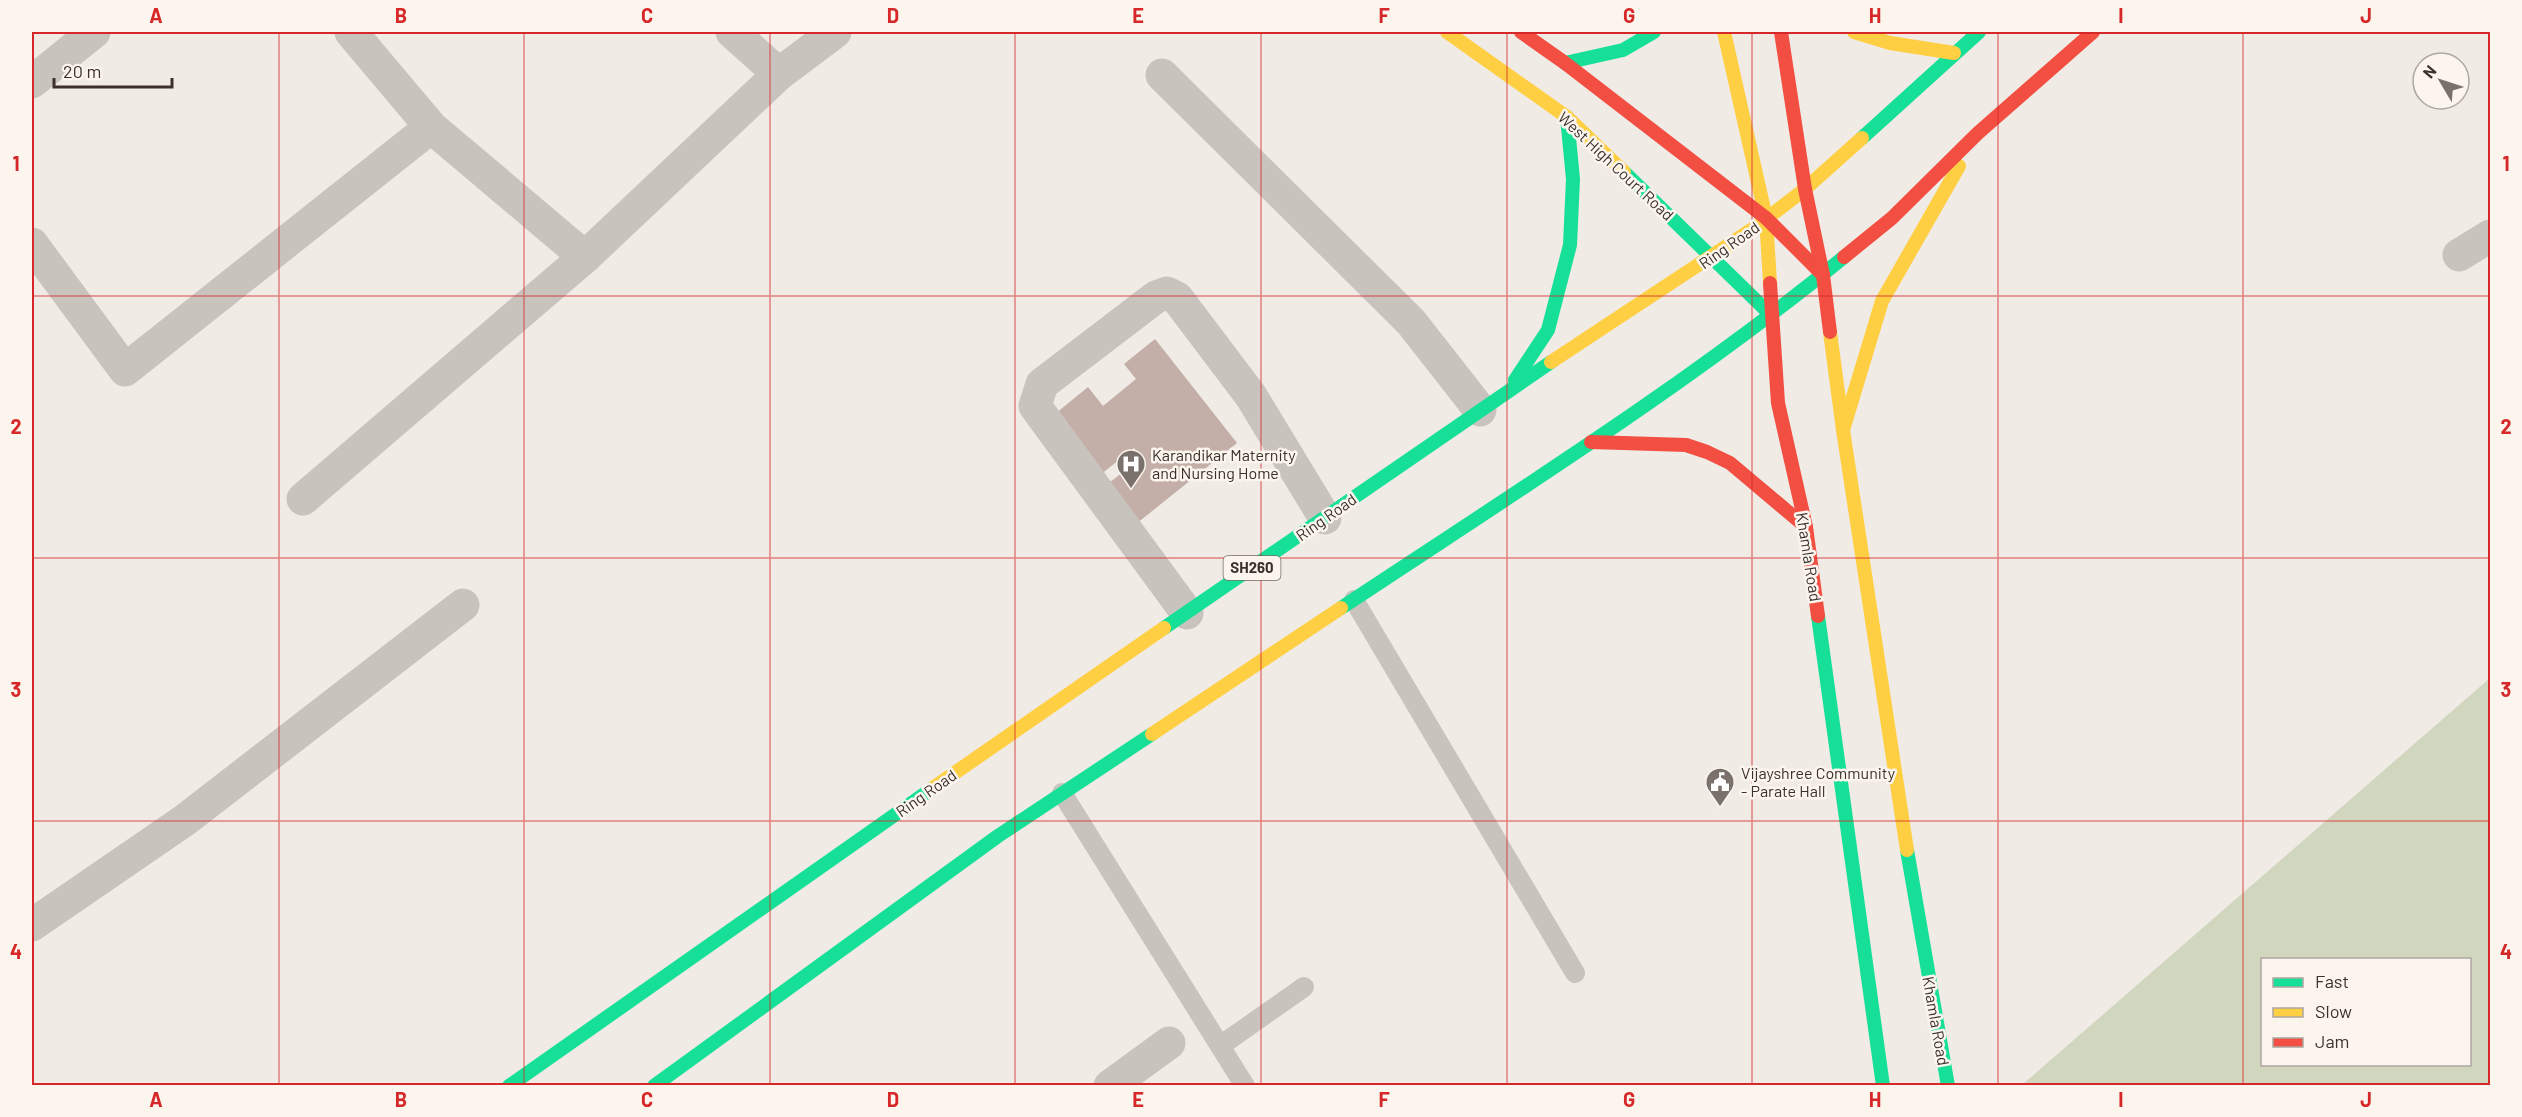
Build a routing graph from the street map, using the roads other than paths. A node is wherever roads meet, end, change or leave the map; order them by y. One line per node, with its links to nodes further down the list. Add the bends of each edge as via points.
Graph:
1 (94, 32): 17 (street)
2 (351, 32): 19 (street)
3 (732, 32): 15 (street)
4 (835, 32): 15 (street)
5 (1447, 32): 18 (main road, West High Court Road)
6 (1521, 32): 14 (main road)
7 (1654, 32): 14 (main road, via 1611,56)
8 (1724, 32): 22 (main road, Khamla Road)
9 (1781, 32): 21 (main road, Khamla Road)
10 (1854, 32): 13 (main road)
11 (1979, 32): 13 (main road, Ring Road / SH260)
12 (2094, 32): 20 (main road)
13 (1954, 53): 21 (main road, Ring Road / SH260)
14 (1565, 63): 22 (main road)
15 (779, 74): 26 (street)
16 (1162, 75): 31 (street, via 1411,322)
17 (32, 82)
18 (1567, 117): 27 (main road, West High Court Road); 30 (main road, via 1573,179 1570,245 1548,330)
19 (431, 127): 24 (street, via 125,370); 26 (street)
20 (1978, 133): 28 (main road, via 1892,218); 32 (main road, via 1882,301)
21 (1805, 189): 22 (main road, Ring Road / SH260); 28 (main road, Khamla Road)
22 (1766, 218): 27 (main road, Ring Road / SH260); 28 (main road); 29 (main road, Khamla Road)
23 (2490, 236): 25 (street)
24 (32, 244)
25 (2459, 255)
26 (585, 257): 34 (street)
27 (1713, 257): 29 (main road, West High Court Road); 30 (main road, Ring Road / SH260)
28 (1823, 275): 29 (main road); 32 (main road, Khamla Road)
29 (1772, 316): 33 (main road); 36 (main road, Khamla Road, via 1778,403)
30 (1507, 391): 31 (main road, Ring Road / SH260)
31 (1480, 410): 35 (main road, Ring Road / SH260)
32 (1843, 430): 51 (main road, Khamla Road, via 1900,811)
33 (1591, 441): 36 (main road, via 1686,445 1707,452 1730,463); 37 (main road)
34 (303, 499)
35 (1324, 518): 39 (main road, Ring Road / SH260); 39 (street, via 1251,396 1177,298 1167,293 1156,297 1042,384 1035,406)
36 (1806, 527): 50 (main road, Khamla Road)
37 (1354, 600): 40 (main road); 42 (lane)
38 (463, 605): 41 (street, via 185,820)
39 (1187, 613): 46 (main road, Ring Road / SH260)
40 (1062, 793): 45 (lane); 47 (main road)
41 (32, 925)
42 (1575, 973)
43 (1304, 987): 45 (lane)
44 (1169, 1043): 48 (street)
45 (1220, 1046): 49 (lane)
46 (509, 1086)
47 (654, 1086)
48 (1110, 1086)
49 (1245, 1086)
50 (1883, 1086)
51 (1948, 1086)

